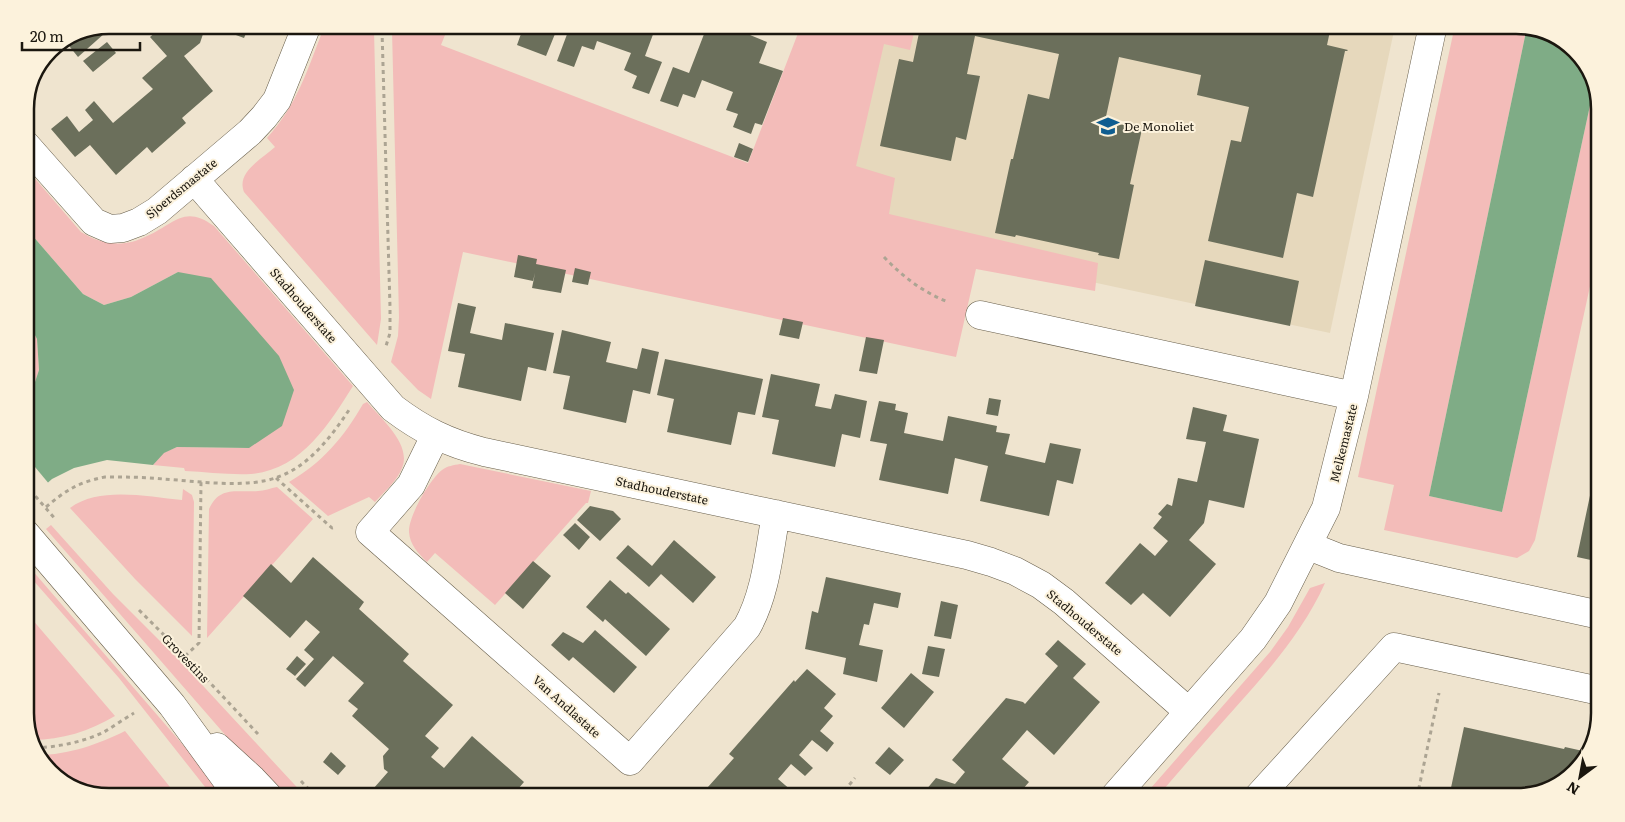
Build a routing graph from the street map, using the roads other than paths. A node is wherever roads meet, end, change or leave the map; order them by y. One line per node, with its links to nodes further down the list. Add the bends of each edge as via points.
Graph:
1 (303, 34): 4 (street, Sjoerdsmastate, via 277,100 250,132)
2 (1431, 34): 6 (street, Melkemastate)
3 (34, 154): 4 (street, Sjoerdsmastate, via 89,218 110,228 123,228 140,222)
4 (194, 179): 7 (street, Stadhouderstate, via 393,408)
5 (980, 315): 6 (street)
6 (1354, 396): 10 (street, Melkemastate, via 1326,508)
7 (435, 436): 8 (street, Stadhouderstate, via 484,452); 8 (street, Van Andlastate, via 411,485 370,532 630,761 747,627 761,595)
8 (776, 514): 14 (street, Stadhouderstate, via 967,555 1015,572 1064,602)
9 (34, 543): 13 (street)
10 (1308, 546): 11 (street, via 1340,558); 14 (street, Melkemastate, via 1278,603 1253,639)
11 (1591, 613)
12 (1591, 689): 18 (street, via 1394,647)
13 (172, 705): 15 (street); 16 (street)
14 (1189, 712): 17 (street, Melkemastate)
15 (232, 788)
16 (260, 788)
17 (1122, 788)
18 (1266, 788)

